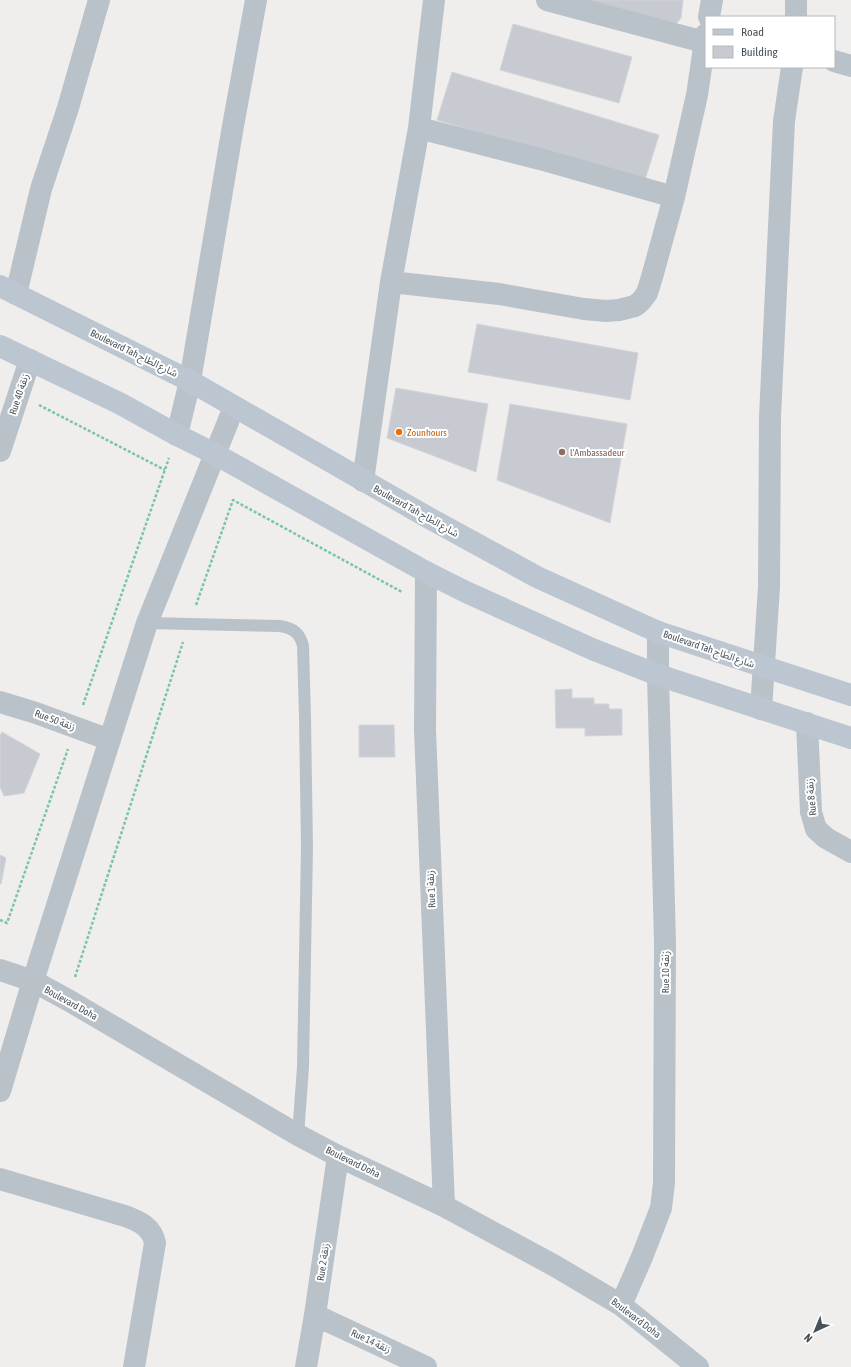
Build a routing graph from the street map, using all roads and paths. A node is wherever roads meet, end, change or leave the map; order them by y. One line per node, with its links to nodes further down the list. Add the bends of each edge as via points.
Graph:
1 (99, 0): 16 (street, via 68,108)
2 (256, 0): 19 (street)
3 (434, 0): 13 (street)
4 (547, 0): 9 (street)
5 (712, 0): 7 (street)
6 (796, 0): 8 (street)
7 (709, 16)
8 (796, 16)
9 (705, 38): 14 (street, via 697,95)
10 (835, 61): 11 (street)
11 (851, 66)
12 (792, 68): 32 (street, via 783,137 770,417 769,587)
13 (419, 128): 14 (street); 15 (street)
14 (674, 197): 15 (street, via 646,293 635,306 627,309 584,309 499,294)
15 (391, 282): 26 (street)
16 (8, 290): 19 (street, Boulevard Tah شارع الطاح)
17 (0, 346): 18 (street)
18 (30, 360): 20 (street, Rue 40 زنقة); 22 (street)
19 (190, 381): 21 (street, Boulevard Tah شارع الطاح); 22 (street)
20 (19, 395): 23 (street, Rue 40 زنقة); 25 (path)
21 (234, 407): 24 (street); 26 (street, Boulevard Tah شارع الطاح)
22 (178, 435): 24 (street); 25 (path)
23 (0, 451)
24 (215, 454): 27 (street); 29 (street)
25 (165, 470): 38 (path)
26 (363, 481): 31 (street, Boulevard Tah شارع الطاح, via 537,577)
27 (426, 572): 28 (street, Rue 1 زنقة); 33 (street, via 578,643)
28 (426, 606): 30 (path, via 233,500); 50 (street, Rue 1 زنقة, via 425,730)
29 (147, 623): 30 (lane); 40 (street)
30 (189, 625): 45 (path); 47 (lane, via 288,627 299,635 303,646 307,847 303,1067)
31 (658, 632): 32 (street, Boulevard Tah شارع الطاح); 33 (street, Rue 10 زنقة)
32 (763, 667): 34 (street, Boulevard Tah شارع الطاح); 36 (street)
33 (658, 675): 36 (street); 51 (street, Rue 10 زنقة, via 665,943 664,1183 660,1208)
34 (851, 695)
35 (0, 702): 38 (street, Rue 50 زنقة)
36 (761, 709): 37 (street)
37 (807, 723): 39 (street); 41 (street, Rue 8 زنقة, via 811,812 816,829 826,838)
38 (75, 728): 40 (street, Rue 50 زنقة); 42 (path, via 7,923)
39 (851, 738)
40 (110, 740): 44 (street)
41 (851, 852)
42 (0, 920)
43 (0, 970): 44 (street, Boulevard Doha)
44 (33, 981): 45 (street, Boulevard Doha); 46 (street)
45 (68, 1000): 47 (street, Boulevard Doha)
46 (0, 1091)
47 (298, 1135): 48 (street, Boulevard Doha)
48 (338, 1156): 50 (street, Boulevard Doha); 52 (street, Rue 2 زنقة)
49 (0, 1179): 53 (street, via 125,1216 144,1225 153,1234 155,1243)
50 (444, 1206): 51 (street, Boulevard Doha)
51 (621, 1305): 56 (street, Boulevard Doha)
52 (315, 1315): 54 (street, Rue 2 زنقة); 55 (street, Rue 14 زنقة)
53 (134, 1367)
54 (306, 1367)
55 (426, 1367)
56 (698, 1367)

